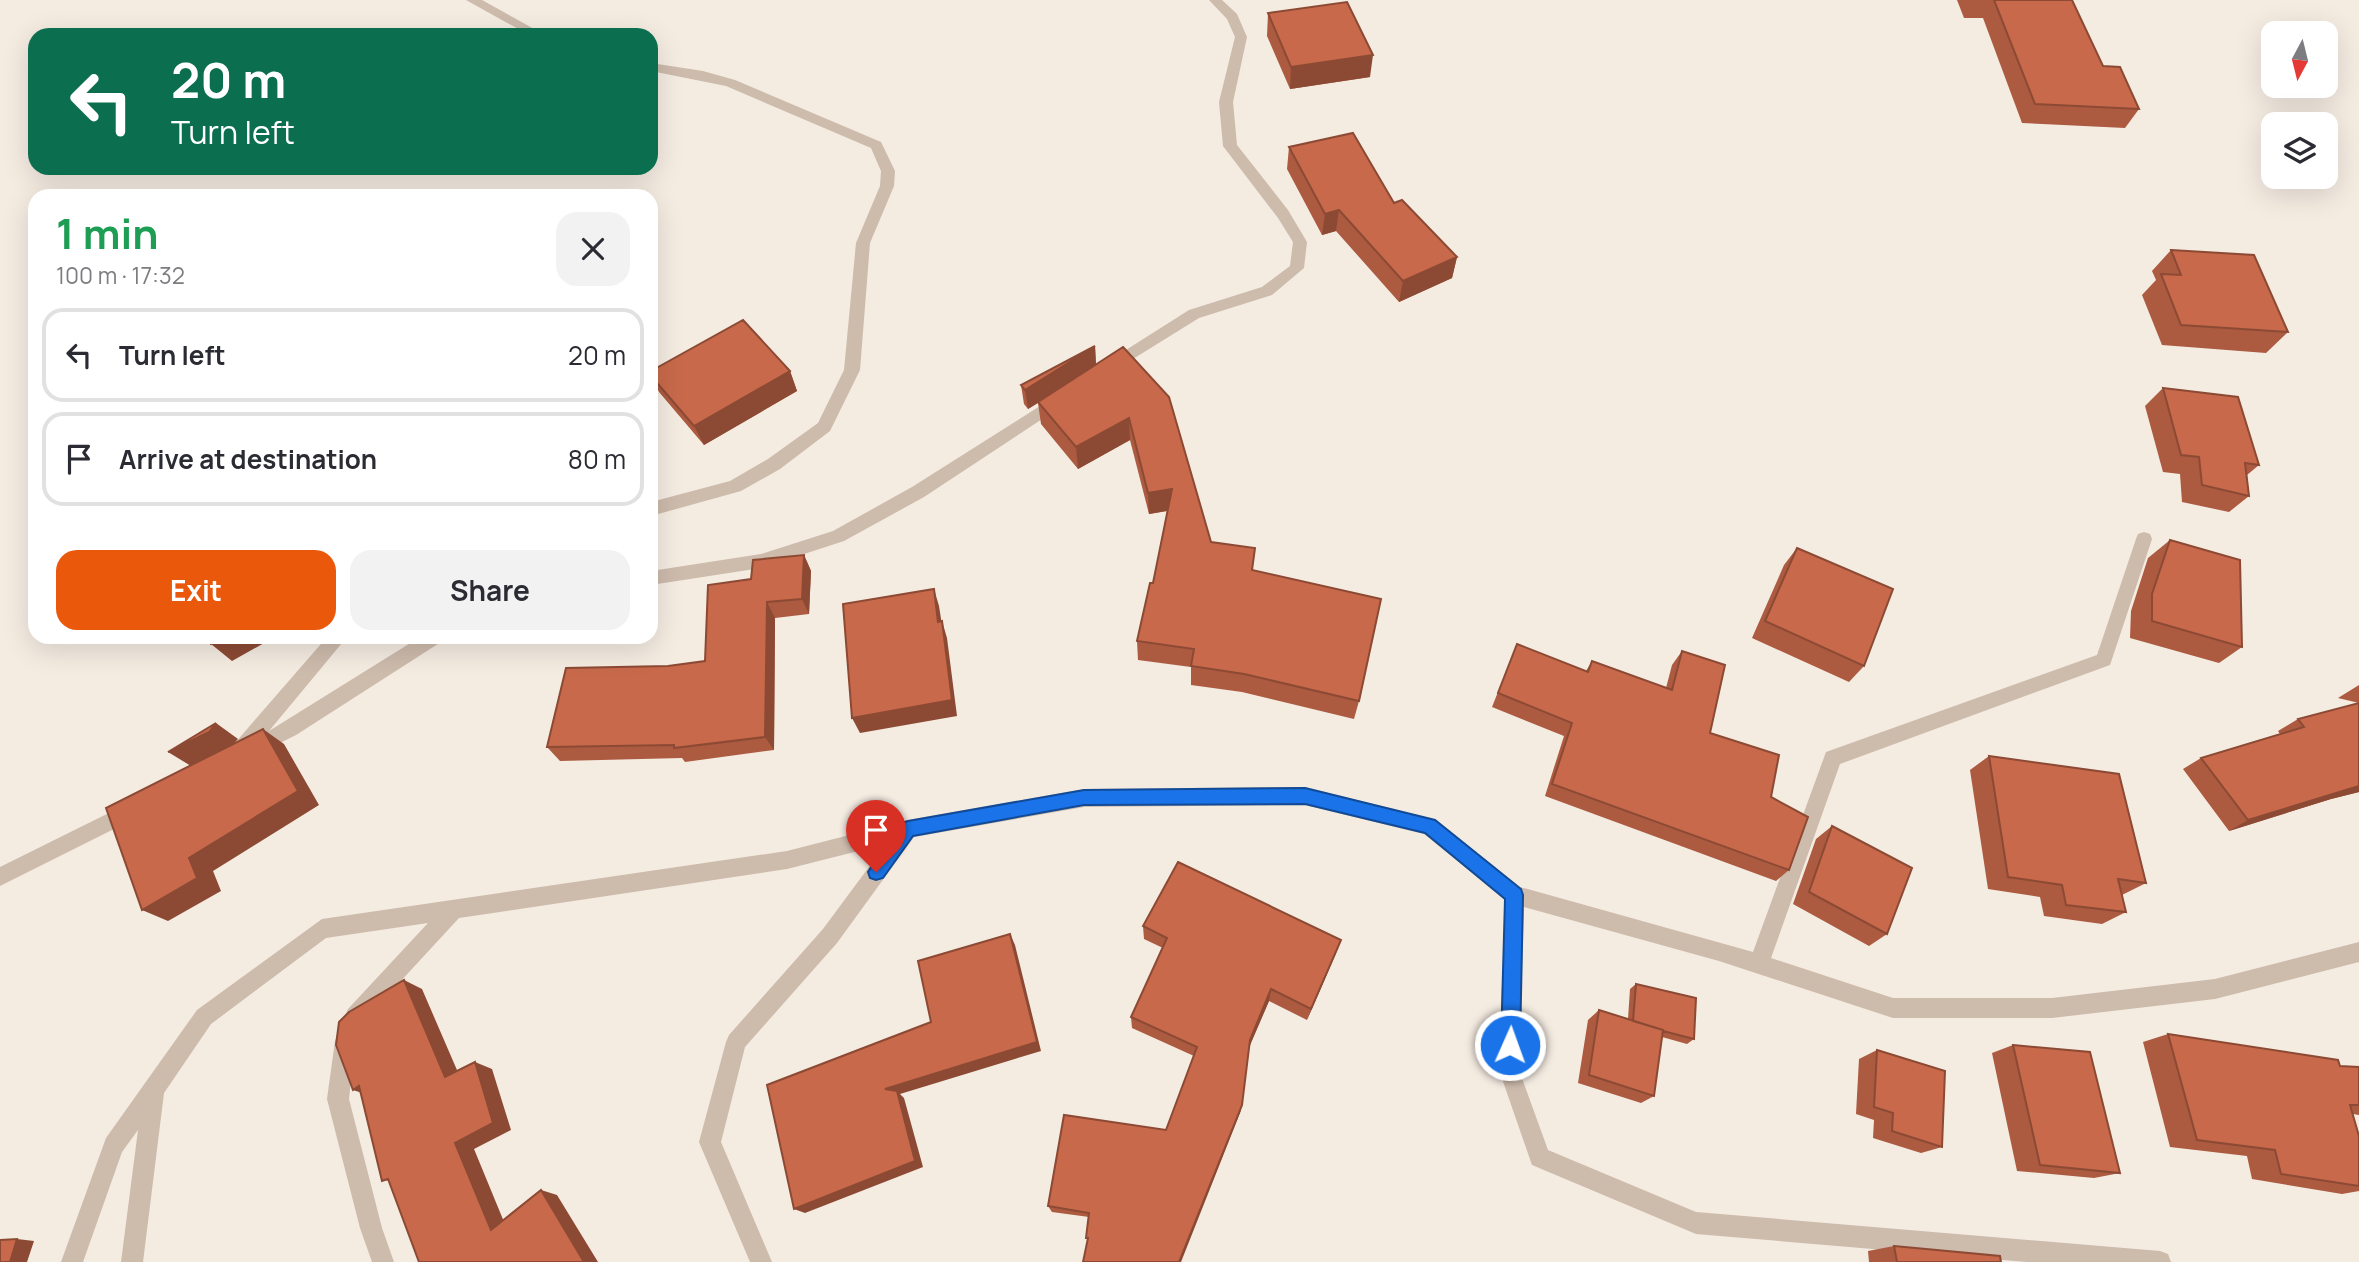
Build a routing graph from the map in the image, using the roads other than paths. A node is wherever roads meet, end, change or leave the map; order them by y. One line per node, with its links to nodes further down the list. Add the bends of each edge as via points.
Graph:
1 (472, 0): 3 (street)
2 (1214, 0): 5 (street, via 1233,18 1241,37 1226,102 1230,146 1300,242 1297,268 1267,291 1194,314)
3 (525, 28)
4 (658, 68): 7 (street, via 729,83 876,145 888,171 887,186 863,243 852,370 824,428 735,486)
5 (1100, 374)
6 (1077, 388): 9 (street, via 918,492 838,536 761,561)
7 (658, 507)
8 (2144, 539): 18 (street, via 2104,660 1833,758)
9 (658, 577)
10 (332, 644): 11 (street, via 229,760 290,729)
11 (424, 644)
12 (149, 802): 14 (street)
13 (908, 829): 15 (street, via 1084,797 1305,796 1429,826); 16 (street, via 787,860); 23 (street, via 830,936 736,1042 710,1142)
14 (0, 877)
15 (1514, 895): 18 (street); 24 (street, via 1509,1070 1541,1157 1696,1223)
16 (455, 908): 19 (street, via 322,929 204,1017); 22 (street, via 347,1025 338,1099)
17 (2359, 952): 18 (street, via 2215,989 2052,1008 1893,1008)
18 (1759, 964)
19 (154, 1090): 20 (street, via 114,1146); 21 (street)
20 (72, 1262)
21 (132, 1262)
22 (383, 1262)
23 (761, 1262)
24 (2160, 1262)

